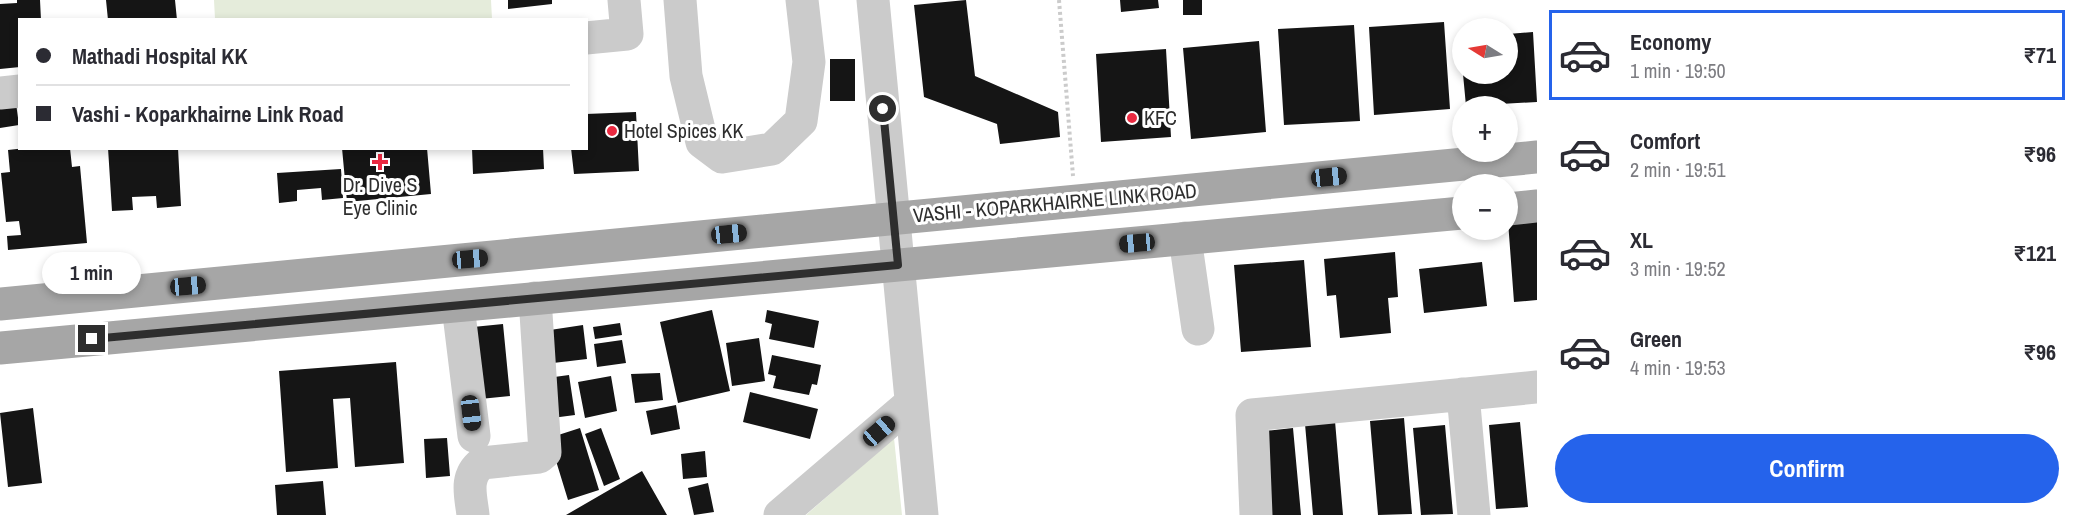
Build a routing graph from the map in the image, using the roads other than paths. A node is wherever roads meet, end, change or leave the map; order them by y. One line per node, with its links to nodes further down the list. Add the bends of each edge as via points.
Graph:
1 (624, 0): 5 (street, via 627,34)
2 (680, 0): 3 (street, via 686,76 702,142 722,157 772,149 801,121 809,62)
3 (802, 0)
4 (873, 0): 12 (street)
5 (588, 38)
6 (18, 91): 7 (street)
7 (0, 93)
8 (1537, 157): 12 (main road, VASHI - KOPARKHAIRNE LINK ROAD)
9 (1537, 206): 10 (main road)
10 (1518, 208)
11 (1452, 214): 13 (main road)
12 (894, 218): 14 (street); 16 (main road, VASHI - KOPARKHAIRNE LINK ROAD)
13 (1185, 238): 14 (main road); 18 (street)
14 (898, 265): 15 (main road); 22 (street)
15 (535, 298): 17 (main road); 24 (street, via 545,452 539,457 482,464 474,469 469,486)
16 (0, 304)
17 (458, 306): 19 (main road); 23 (street)
18 (1198, 329)
19 (0, 348)
20 (1537, 387): 21 (street)
21 (1462, 394): 27 (street, via 1252,415); 28 (street)
22 (911, 403): 25 (street); 26 (street)
23 (474, 436)
24 (473, 515)
25 (780, 515)
26 (922, 515)
27 (1256, 515)
28 (1474, 515)

